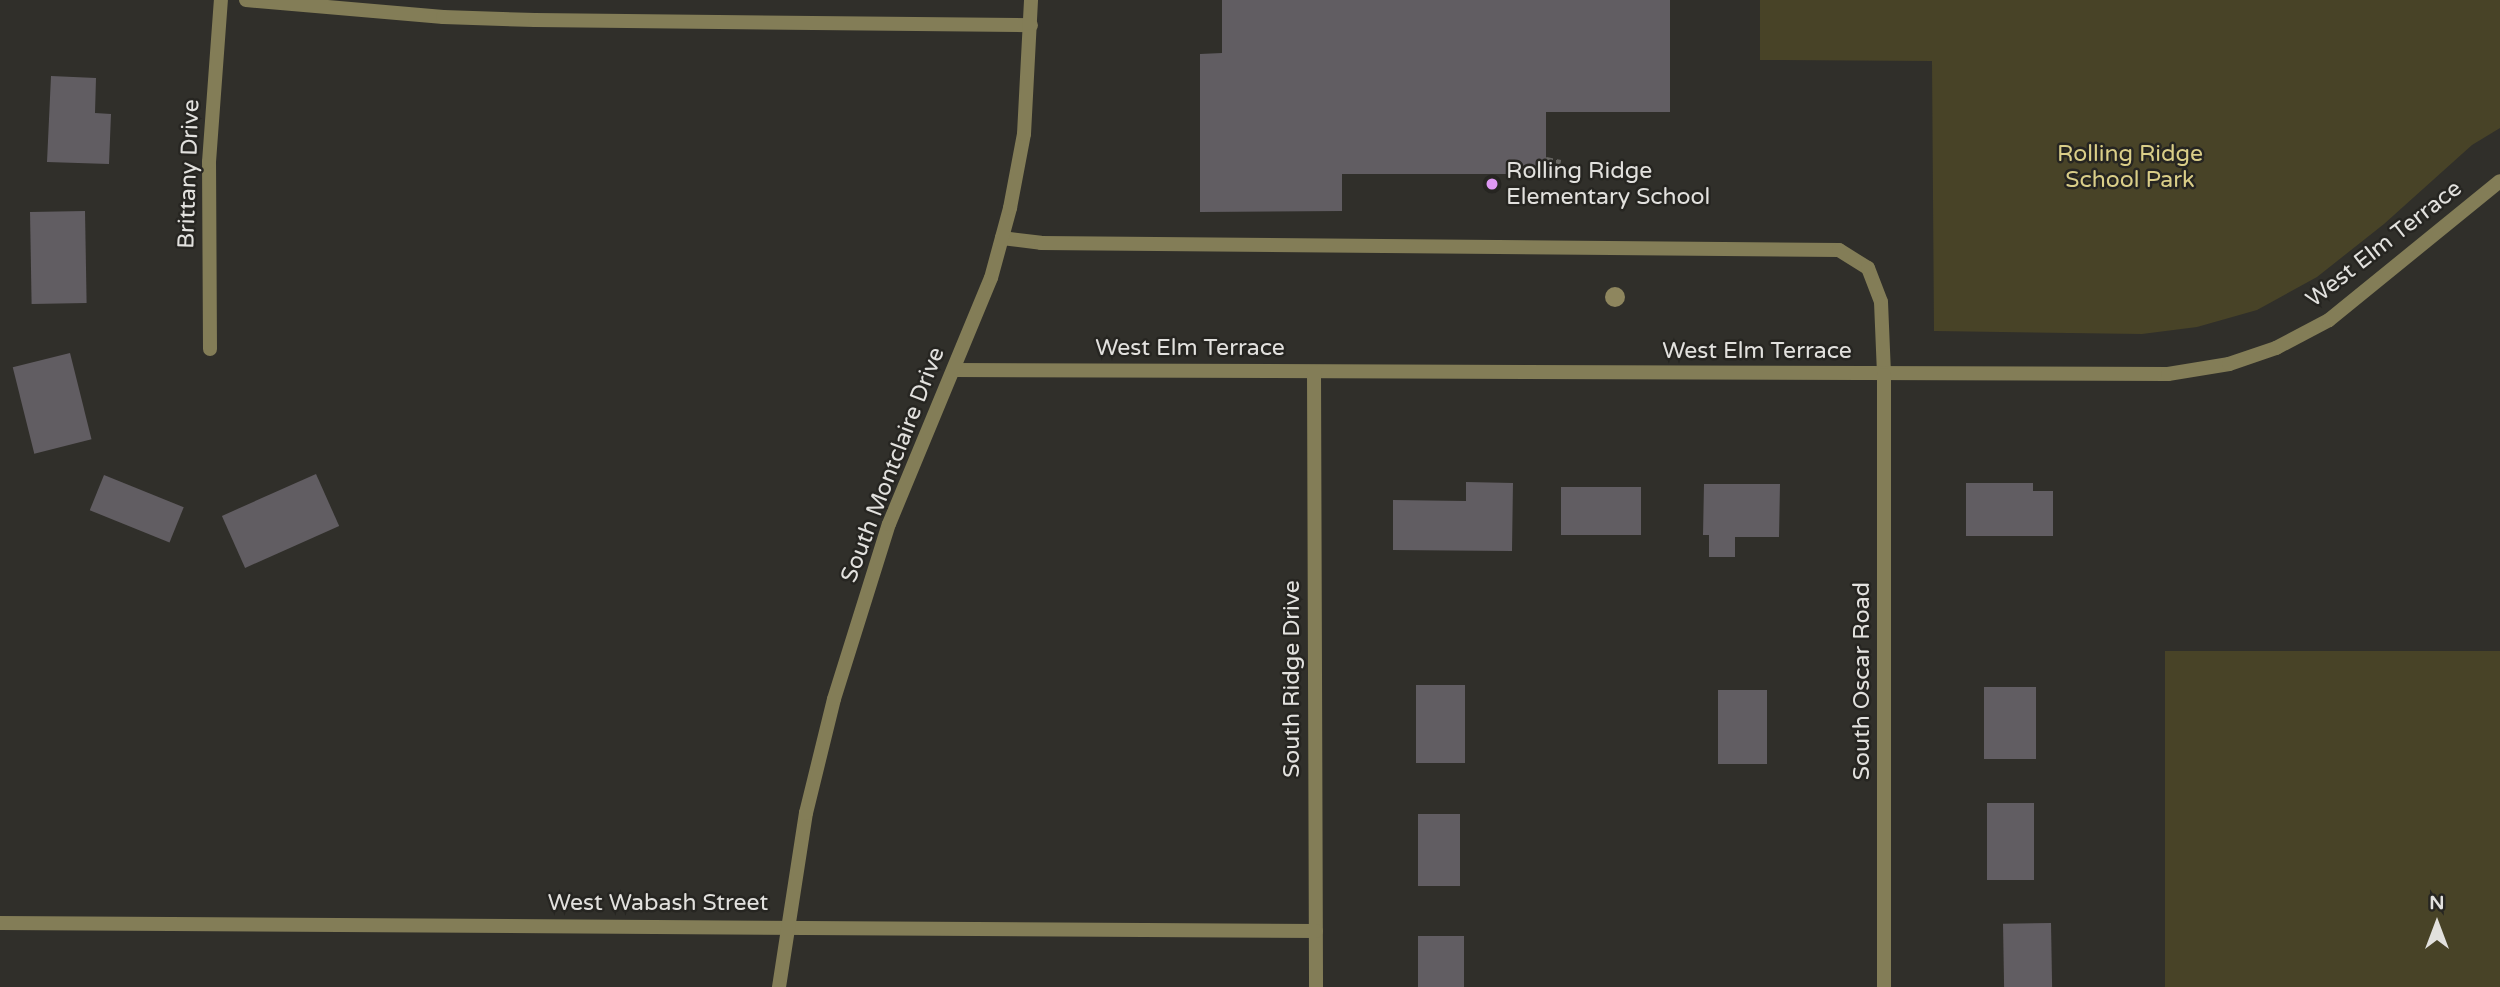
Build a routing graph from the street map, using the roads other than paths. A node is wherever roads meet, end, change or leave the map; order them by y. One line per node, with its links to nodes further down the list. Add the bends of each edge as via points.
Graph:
1 (221, 0): 7 (street, Brittany Drive, via 209,162)
2 (246, 0): 4 (street, via 443,17)
3 (1031, 0): 4 (street, South Montclaire Drive)
4 (1031, 24): 6 (street, South Montclaire Drive, via 1024,134)
5 (2500, 180): 10 (street, West Elm Terrace, via 2329,320 2276,348 2229,364 2168,374)
6 (1002, 238): 8 (street, South Montclaire Drive); 10 (street, South Oscar Road, via 1041,243 1839,250 1868,268 1881,302)
7 (210, 349)
8 (954, 370): 9 (street, West Elm Terrace); 12 (street, South Montclaire Drive, via 889,524 834,699 806,813)
9 (1314, 372): 10 (street, West Elm Terrace); 13 (street, South Ridge Drive)
10 (1884, 375): 16 (street, South Oscar Road)
11 (0, 923): 12 (street, West Wabash Street)
12 (786, 926): 13 (street, West Wabash Street); 14 (street, South Montclaire Drive)
13 (1316, 931): 15 (street, South Ridge Drive)
14 (779, 987)
15 (1316, 987)
16 (1884, 987)

